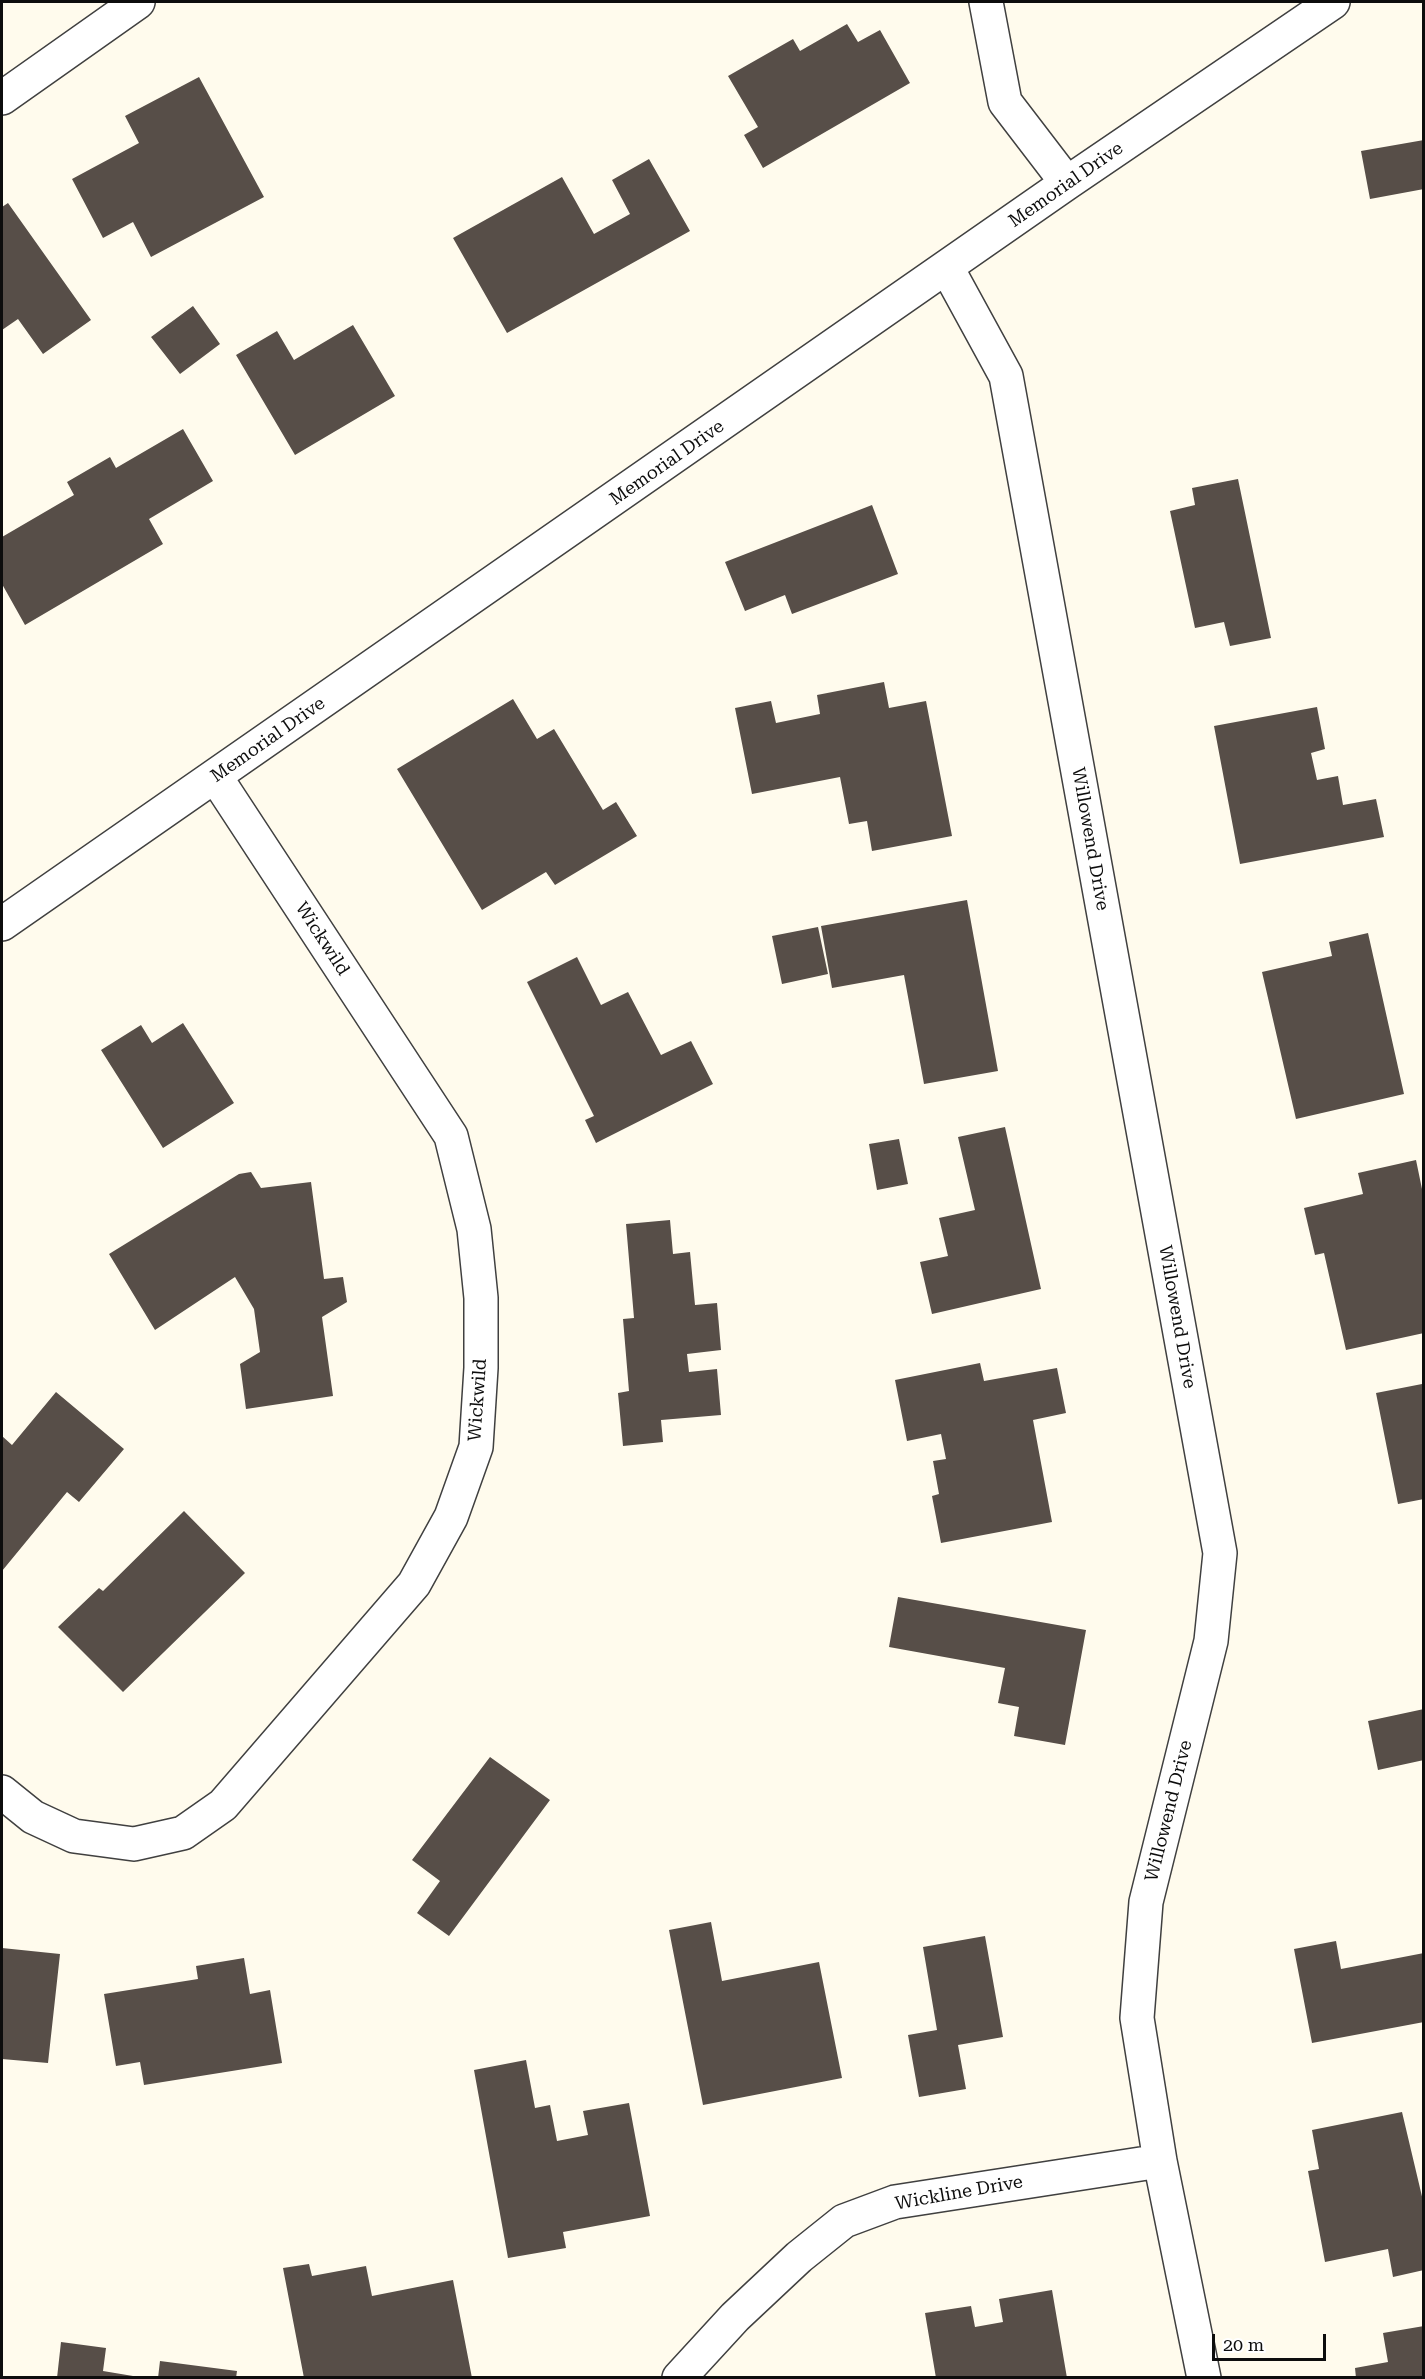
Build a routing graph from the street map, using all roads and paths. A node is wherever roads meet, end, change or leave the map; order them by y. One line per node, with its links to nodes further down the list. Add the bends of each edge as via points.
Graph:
1 (138, 2): 4 (street)
2 (986, 2): 5 (street, via 1005,102)
3 (1333, 2): 5 (street, Memorial Drive)
4 (2, 99)
5 (1067, 183): 6 (street, Memorial Drive)
6 (946, 268): 7 (street, Memorial Drive); 10 (street, Willowend Drive, via 1006,376 1220,1552 1212,1641 1146,1902 1137,2018)
7 (215, 776): 8 (street, Memorial Drive); 9 (street, Wickwild, via 451,1136 474,1229 481,1298 476,1447 451,1517 414,1584 223,1805 183,1833 134,1844 74,1836 33,1817)
8 (2, 924)
9 (2, 1792)
10 (1160, 2161): 11 (street, Wickline Drive, via 895,2202 844,2221 735,2317); 12 (street, Willowend Drive)
11 (679, 2378)
12 (1204, 2378)

